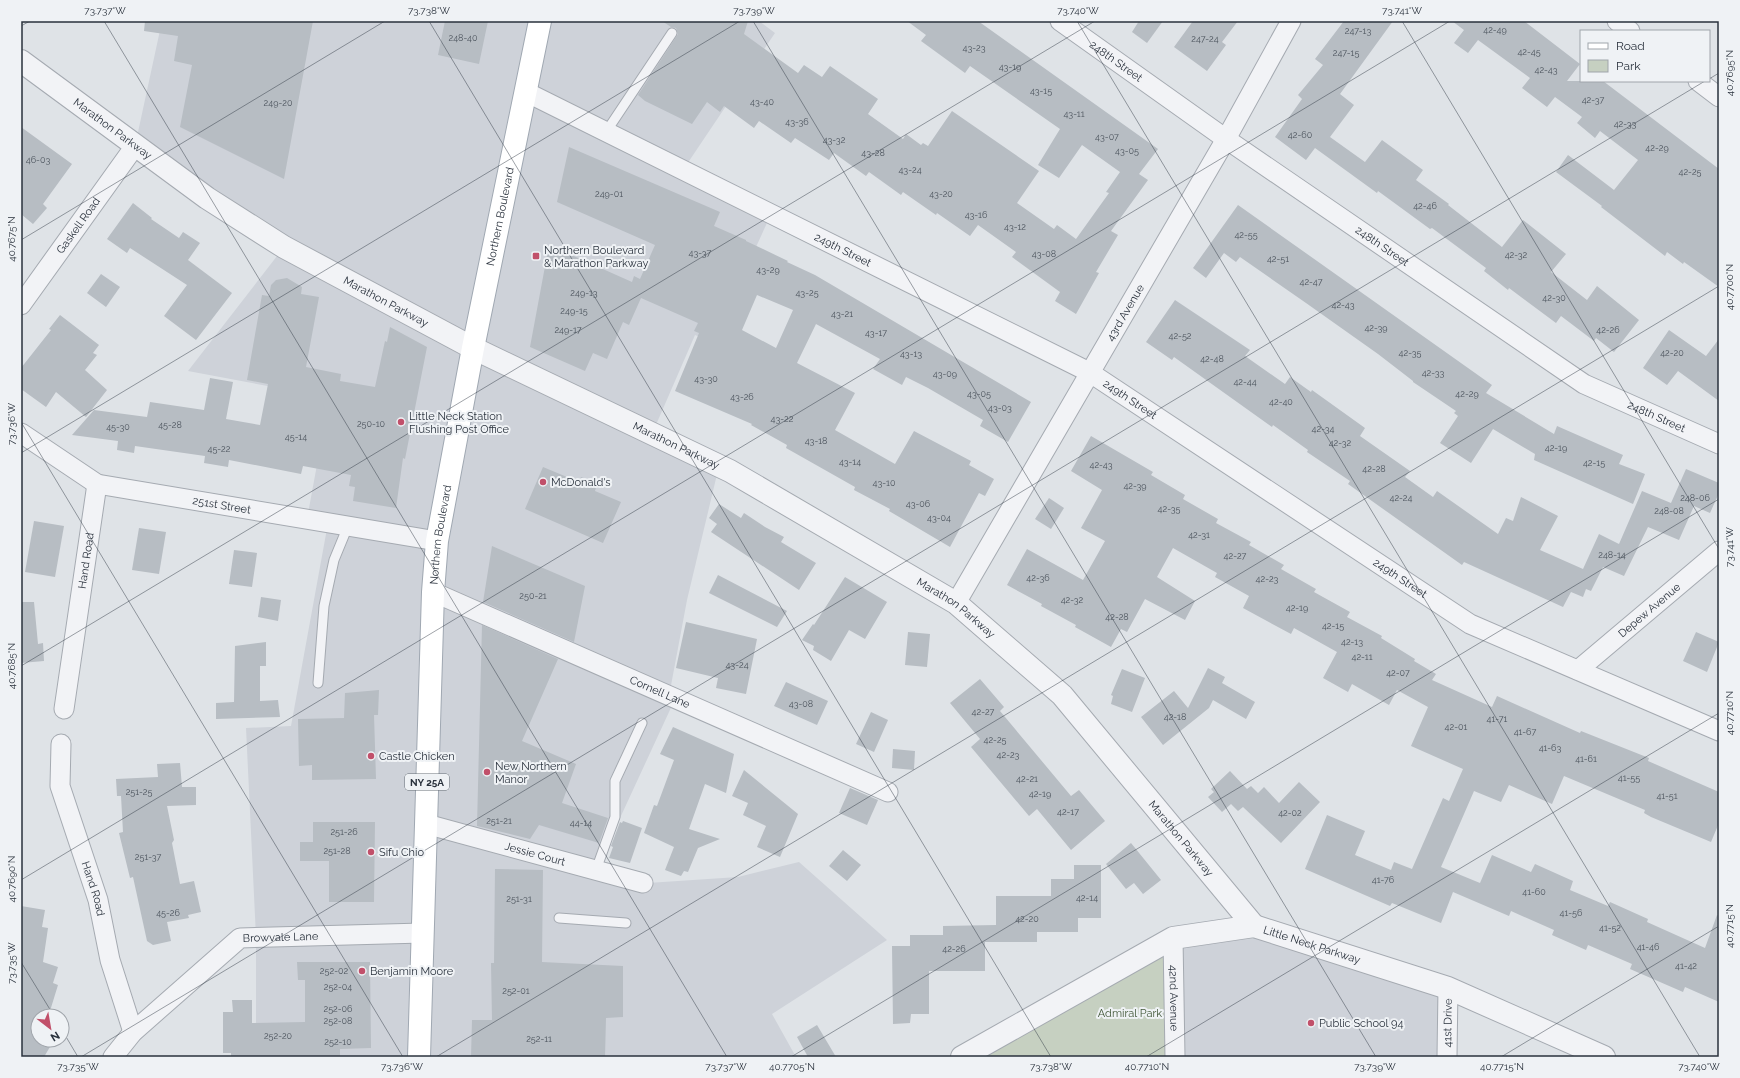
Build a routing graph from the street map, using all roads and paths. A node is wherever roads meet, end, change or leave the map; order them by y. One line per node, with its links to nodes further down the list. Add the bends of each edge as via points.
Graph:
1 (540, 21): 9 (main road, Northern Boulevard)
2 (1060, 21): 12 (street, 248th Street)
3 (1291, 21): 12 (street, 43rd Avenue)
4 (1617, 21): 5 (street)
5 (1629, 30)
6 (672, 33): 11 (lane)
7 (21, 61): 13 (street, Marathon Parkway)
8 (1699, 82): 10 (street)
9 (526, 92): 11 (street, 249th Street); 15 (main road, Northern Boulevard)
10 (1719, 97)
11 (606, 132): 16 (street, 249th Street)
12 (1226, 139): 16 (street, 43rd Avenue); 18 (street, 248th Street, via 1584,384)
13 (135, 146): 14 (street, Gaskell Road); 15 (street, Marathon Parkway, via 207,198 284,247)
14 (21, 305)
15 (473, 348): 21 (main road, Northern Boulevard); 24 (street, Marathon Parkway, via 730,471)
16 (1089, 372): 24 (street, 43rd Avenue); 25 (street, 249th Street, via 1470,624)
17 (21, 432): 19 (street, 251st Street)
18 (1719, 444)
19 (98, 484): 20 (street, 251st Street); 27 (street, Hand Road)
20 (348, 526): 21 (street, 251st Street); 26 (lane, via 334,560 324,606)
21 (437, 541): 23 (main road, Northern Boulevard / NY 25A)
22 (1719, 551): 25 (street, Depew Avenue)
23 (433, 592): 31 (street, Cornell Lane); 32 (main road, Northern Boulevard / NY 25A)
24 (956, 603): 37 (street, Marathon Parkway, via 1062,695)
25 (1578, 670): 29 (street, 249th Street)
26 (318, 683)
27 (64, 709)
28 (642, 723): 33 (lane, via 615,781 615,817)
29 (1719, 731)
30 (62, 744): 41 (street, Hand Road, via 60,786 98,900 110,960)
31 (888, 792)
32 (426, 824): 33 (street, Jessie Court); 38 (main road, Northern Boulevard / NY 25A)
33 (596, 870): 34 (street, Jessie Court)
34 (643, 883)
35 (559, 918): 36 (lane)
36 (626, 923)
37 (1254, 926): 39 (street, Little Neck Parkway); 40 (street, Little Neck Parkway)
38 (423, 933): 41 (street, Browvale Lane, via 240,938); 43 (main road, Northern Boulevard / NY 25A)
39 (1173, 938): 44 (street, Little Neck Parkway); 45 (street, 42nd Avenue)
40 (1448, 988): 46 (street, 41st Drive); 47 (street, Little Neck Parkway)
41 (133, 1032): 42 (street, Browvale Lane)
42 (113, 1057)
43 (419, 1057)
44 (962, 1057)
45 (1175, 1057)
46 (1447, 1057)
47 (1604, 1057)

